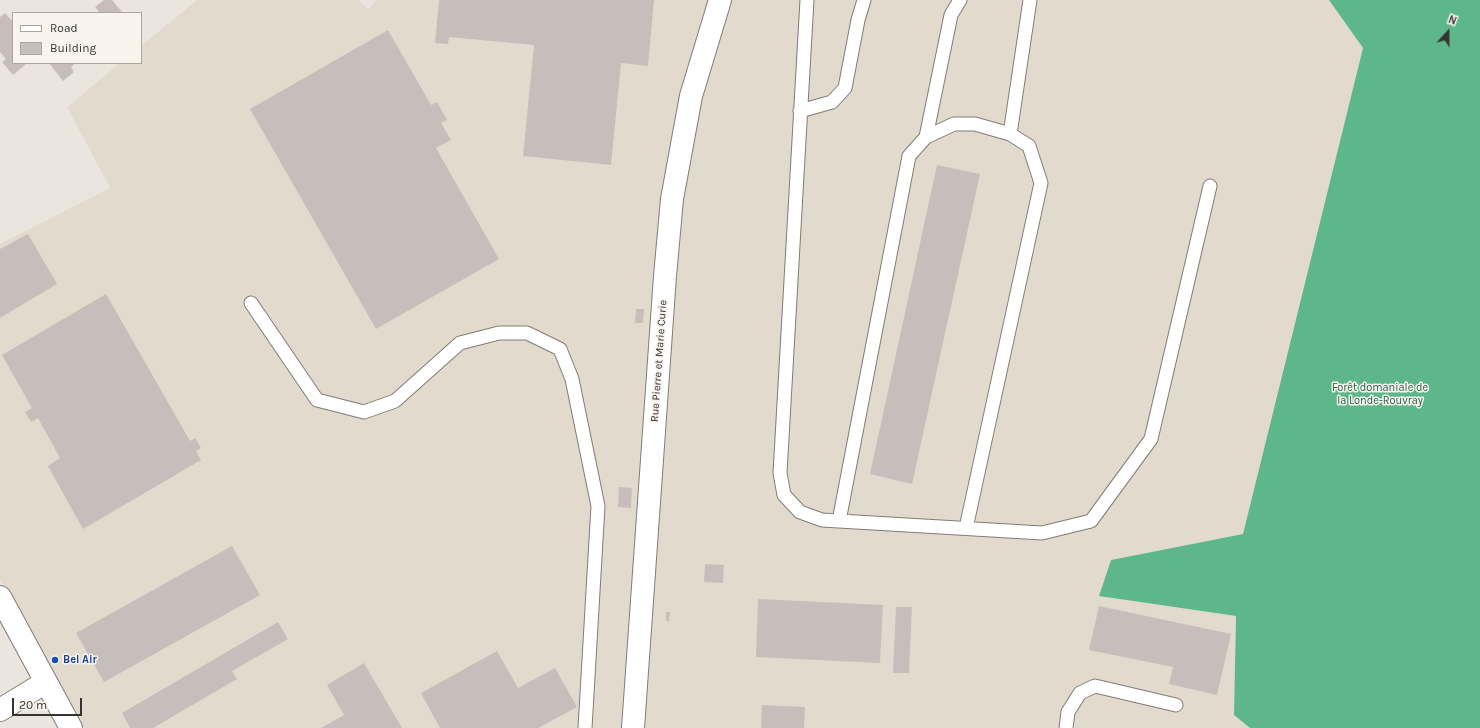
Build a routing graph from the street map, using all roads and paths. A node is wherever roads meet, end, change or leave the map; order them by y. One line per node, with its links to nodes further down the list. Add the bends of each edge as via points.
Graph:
1 (720, 0): 19 (street, Rue Pierre et Marie Curie, via 691,96 672,199)
2 (807, 0): 6 (lane)
3 (864, 0): 6 (lane, via 845,88 832,102)
4 (960, 0): 8 (lane, via 951,15)
5 (1030, 0): 7 (lane)
6 (800, 111): 11 (lane, via 780,472 784,496 800,512 822,520)
7 (1010, 134): 8 (lane, via 975,124 954,124); 12 (lane, via 1029,146 1041,184)
8 (926, 136): 11 (lane, via 909,156)
9 (1210, 186): 12 (lane, via 1151,439 1091,521 1042,533)
10 (251, 303): 18 (lane, via 317,400 364,412 395,401 460,343 499,333 527,332 560,349 572,379 598,506)
11 (838, 521): 12 (lane)
12 (966, 528)
13 (0, 597): 14 (street)
14 (46, 682): 16 (street); 17 (street)
15 (1176, 705): 20 (lane, via 1095,686 1080,692 1068,712)
16 (0, 710)
17 (71, 728)
18 (584, 728)
19 (633, 728)
20 (1066, 728)

